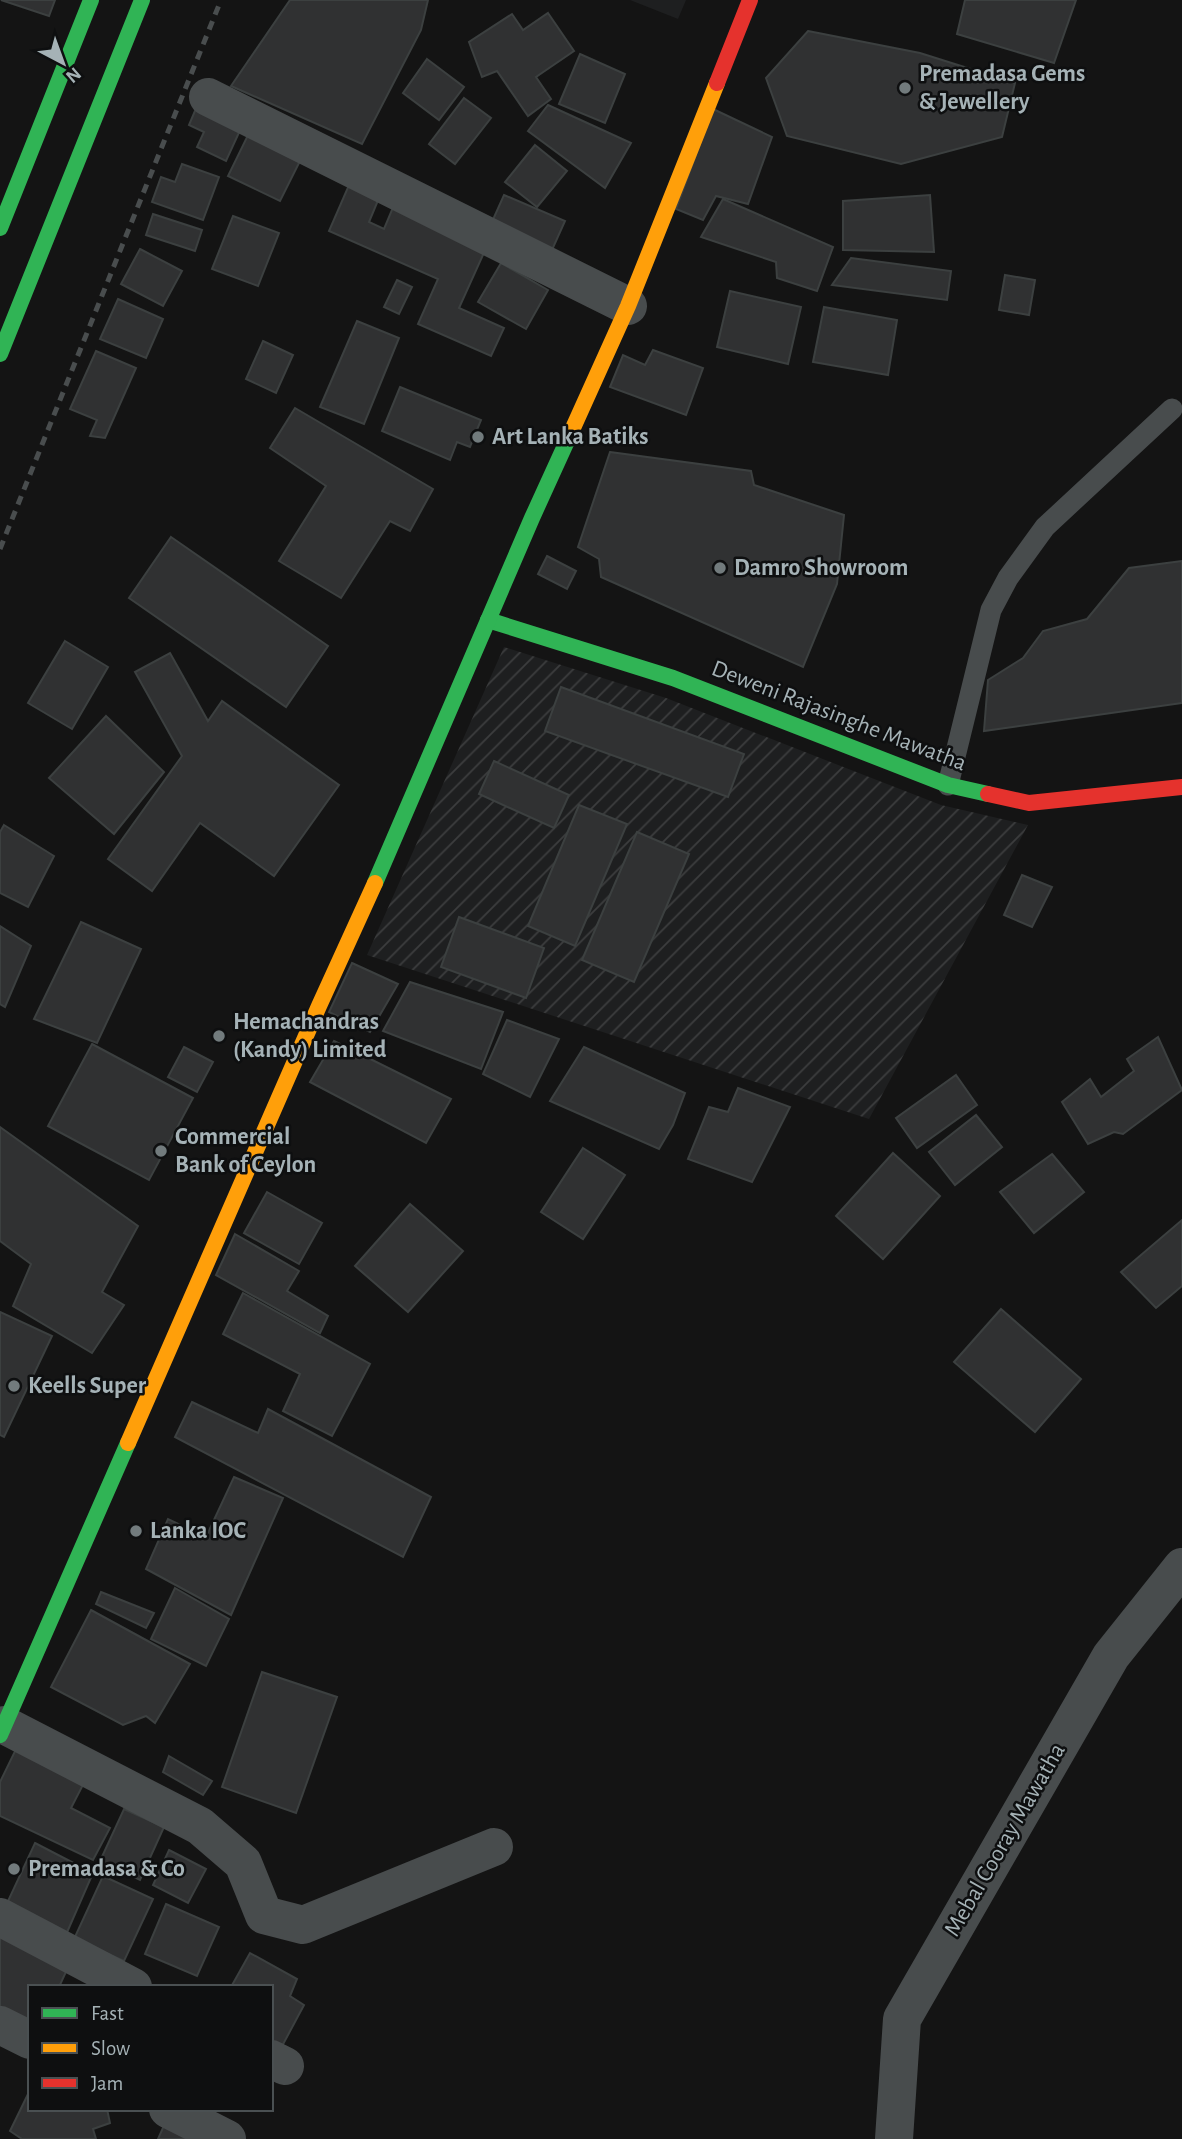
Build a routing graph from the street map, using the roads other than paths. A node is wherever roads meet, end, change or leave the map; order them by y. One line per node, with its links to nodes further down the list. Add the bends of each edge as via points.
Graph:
1 (91, 0): 5 (main road)
2 (142, 0): 7 (main road)
3 (750, 0): 6 (main road)
4 (208, 97): 6 (street)
5 (0, 228)
6 (628, 306): 9 (main road)
7 (0, 354)
8 (1172, 409): 10 (lane, via 1045,527 1008,578 991,610)
9 (488, 620): 10 (main road, Deweni Rajasinghe Mawatha, via 673,678); 13 (main road)
10 (948, 785): 11 (main road, Deweni Rajasinghe Mawatha, via 1029,803)
11 (1182, 787)
12 (1182, 1567): 21 (street, Mebal Cooray Mawatha, via 1111,1656 902,2019)
13 (2, 1730): 14 (street, via 200,1826 243,1863 264,1915 303,1925)
14 (494, 1847)
15 (0, 1917): 16 (street)
16 (129, 1985)
17 (0, 2025): 18 (street)
18 (28, 2039)
19 (172, 2111): 20 (street)
20 (227, 2139)
21 (894, 2139)

